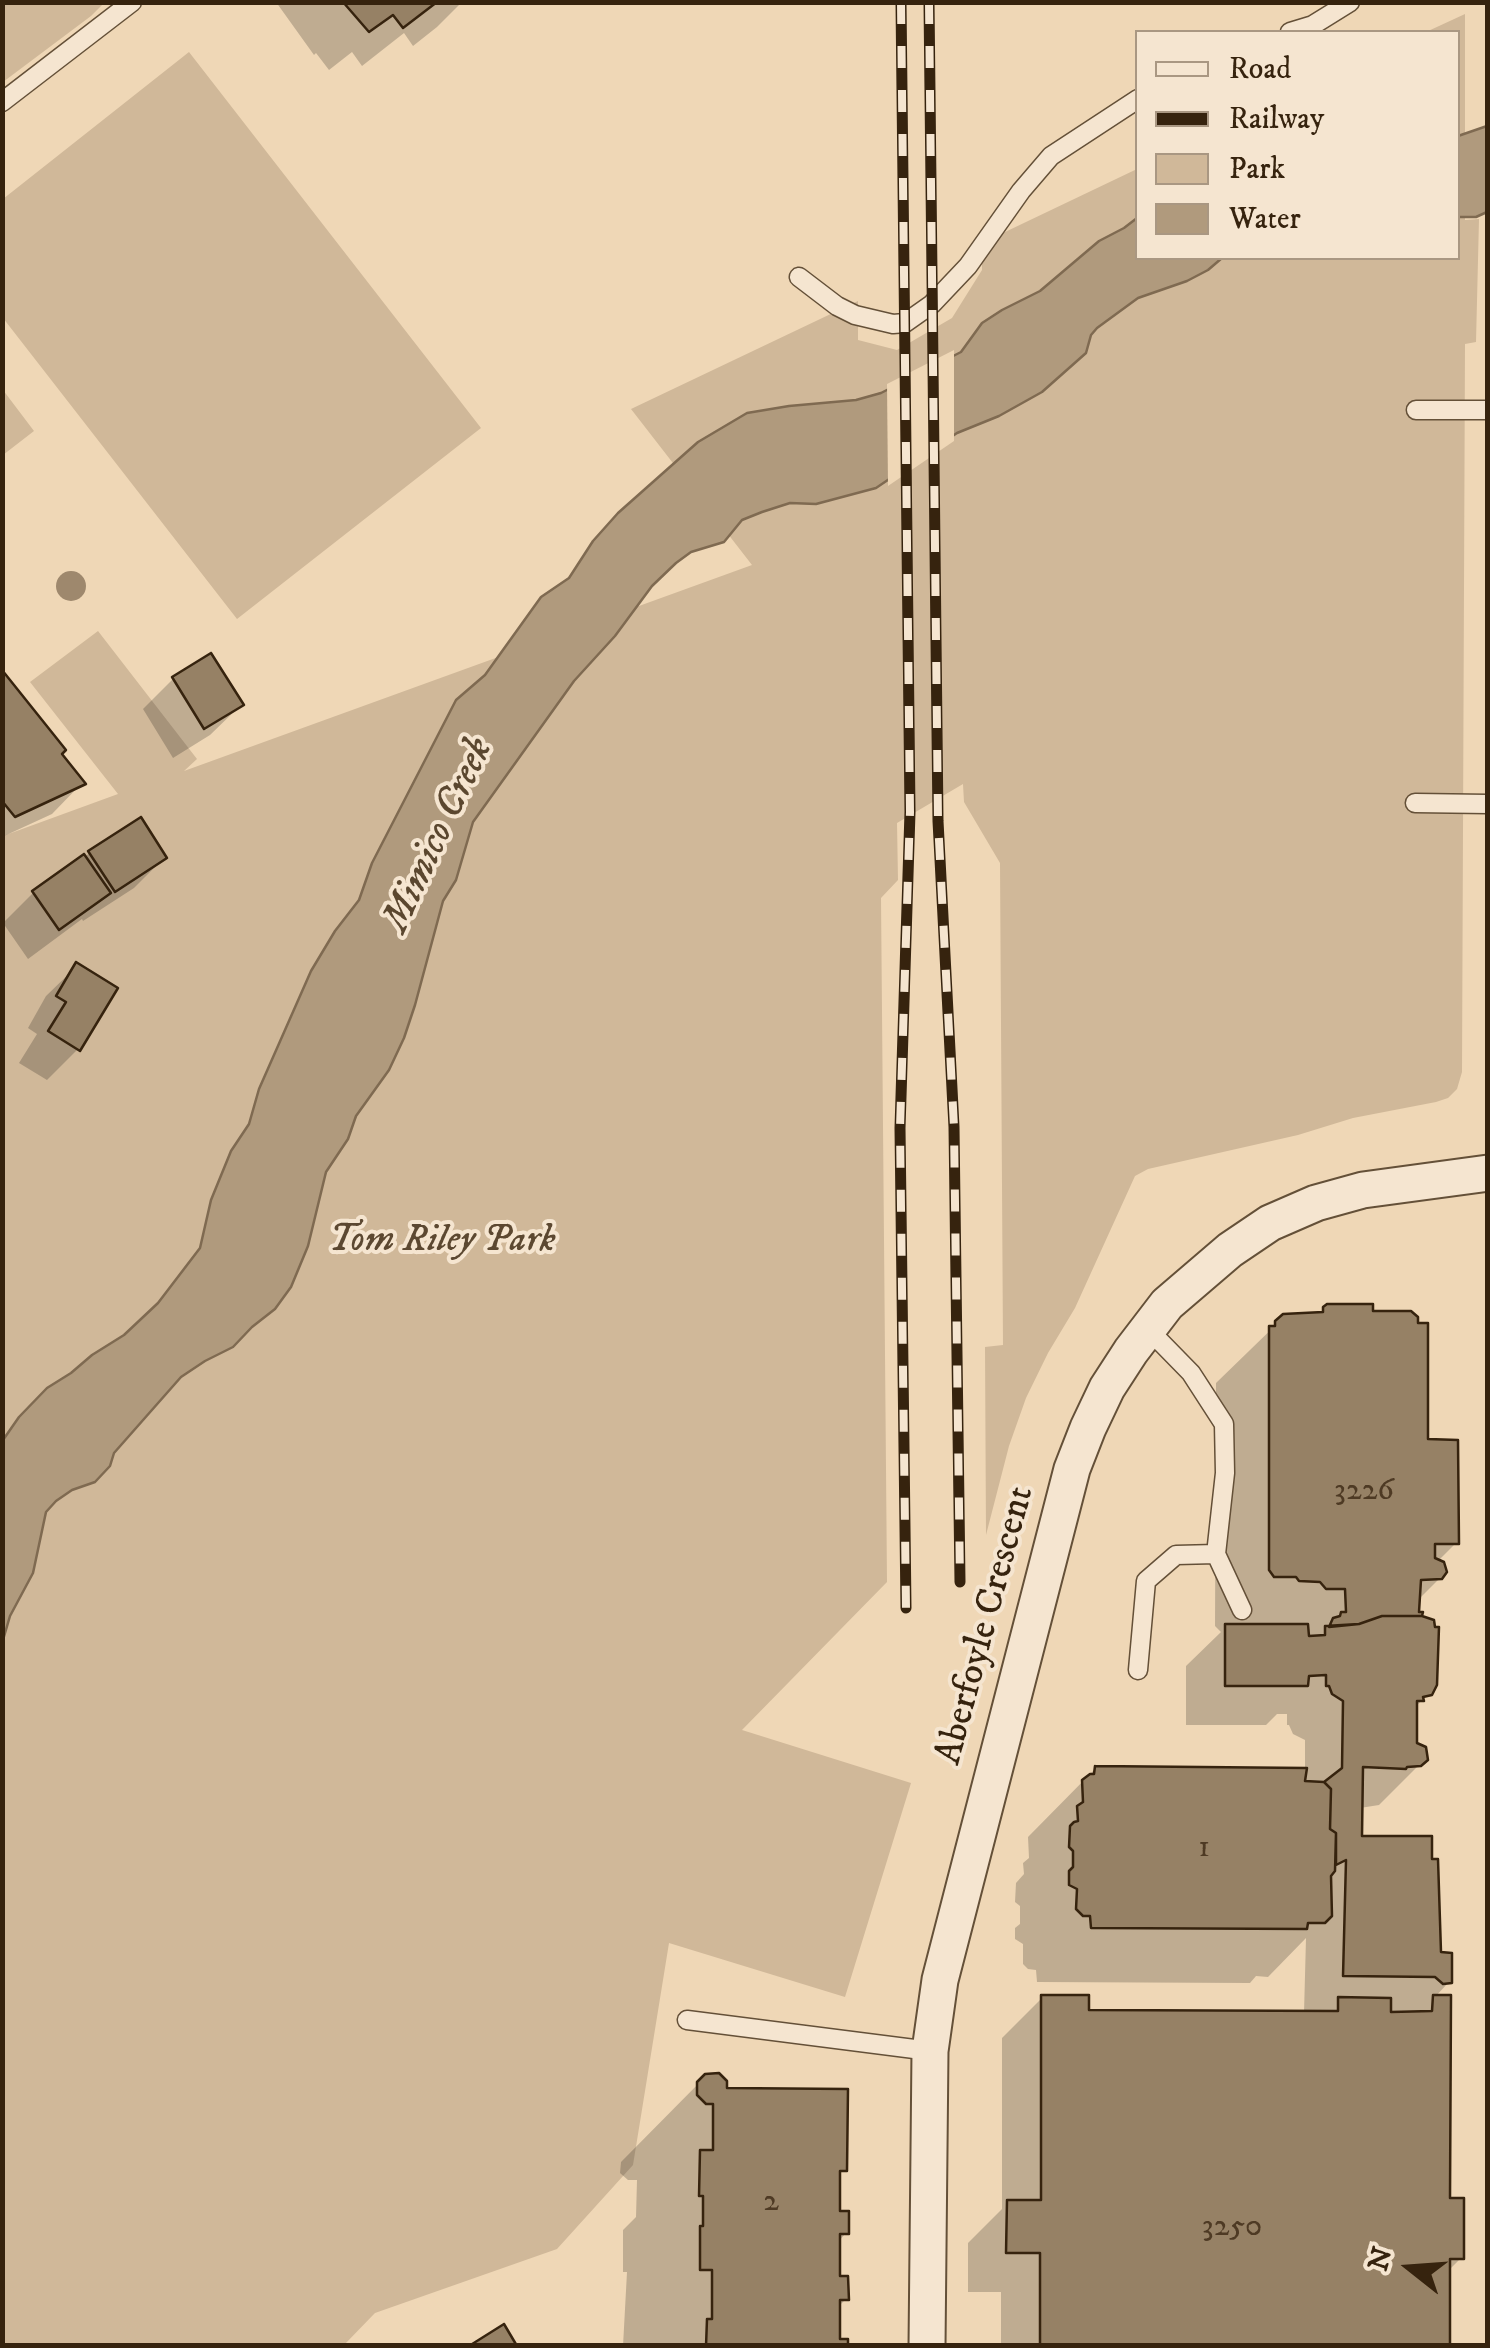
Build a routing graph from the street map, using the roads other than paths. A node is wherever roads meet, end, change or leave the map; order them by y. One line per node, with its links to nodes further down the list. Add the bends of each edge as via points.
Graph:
1 (132, 2): 4 (lane)
2 (1350, 2): 3 (lane)
3 (1297, 30)
4 (2, 102)
5 (1135, 102): 6 (lane, via 1051,156 968,266 905,323 855,315)
6 (799, 277)
7 (1416, 410): 8 (lane)
8 (1488, 410)
9 (1415, 803): 10 (lane)
10 (1488, 804)
11 (1488, 1173): 12 (street, Aberfoyle Crescent, via 1363,1190 1270,1223 1192,1280)
12 (1147, 1328): 13 (lane, via 1191,1374 1224,1424); 17 (street, Aberfoyle Crescent, via 1107,1388 1072,1470 940,1980)
13 (1216, 1554): 14 (lane); 15 (lane, via 1176,1555 1146,1581)
14 (1242, 1610)
15 (1138, 1670)
16 (686, 2020): 17 (lane)
17 (930, 2051): 18 (street, Aberfoyle Crescent)
18 (927, 2346)

